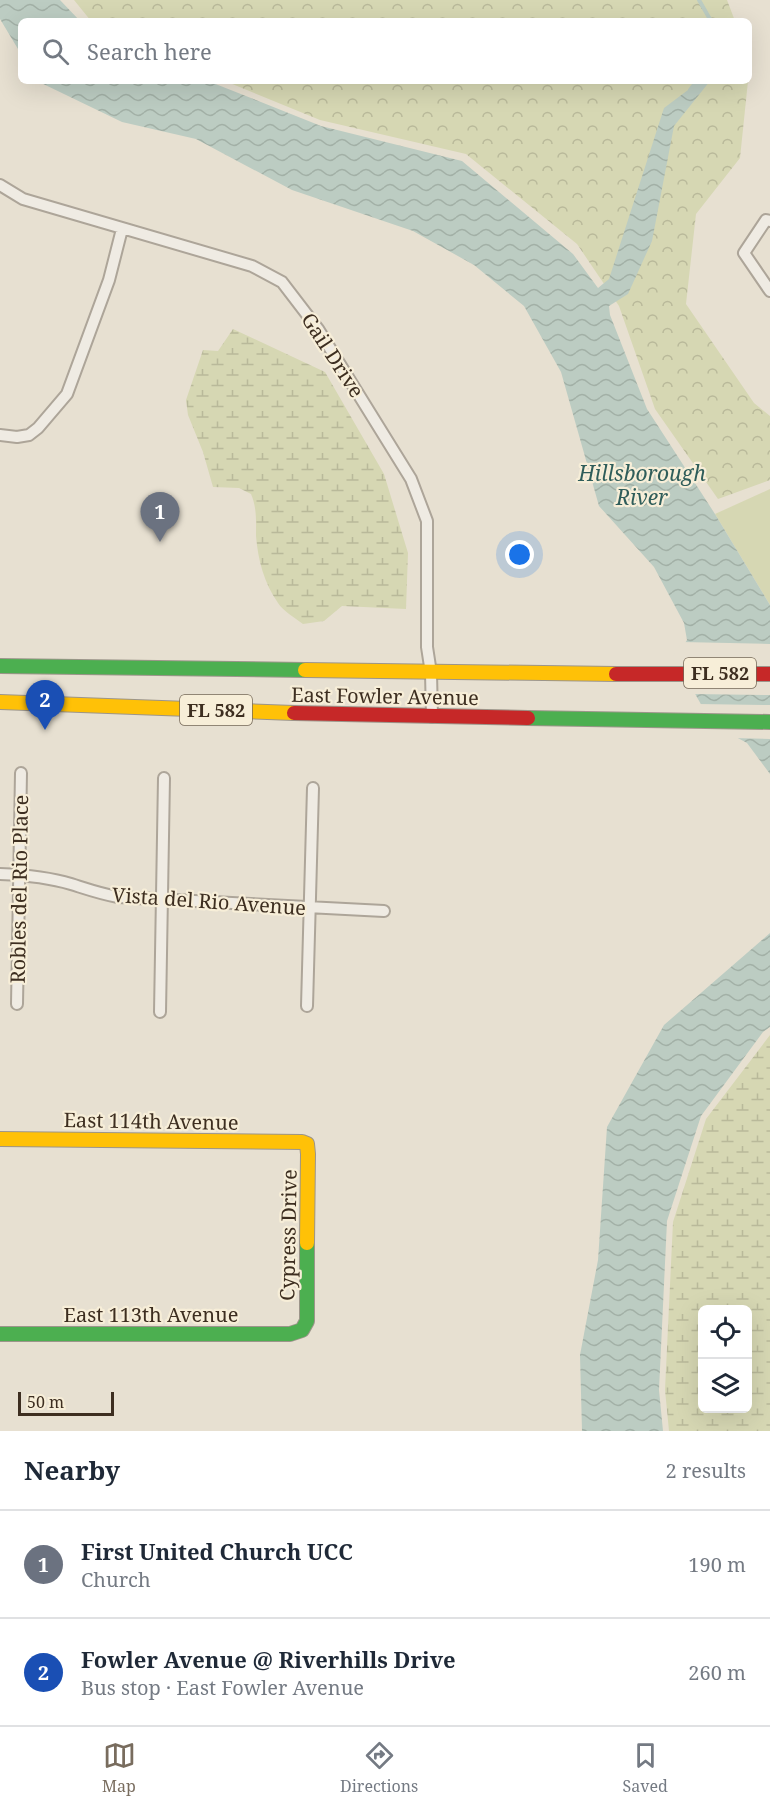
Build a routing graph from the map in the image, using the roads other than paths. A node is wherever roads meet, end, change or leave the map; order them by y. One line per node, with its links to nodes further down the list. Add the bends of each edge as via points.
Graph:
1 (0, 185): 3 (street, Gail Drive, via 23,199)
2 (770, 221): 4 (street, via 766,220 744,253)
3 (122, 229): 5 (street, via 109,280 67,394 29,435); 7 (street, Gail Drive, via 252,266 282,282 318,329 406,470 427,521 427,647)
4 (770, 291)
5 (0, 435)
6 (0, 666): 7 (main road, East Fowler Avenue / FL 582)
7 (431, 673): 8 (main road, East Fowler Avenue / FL 582); 10 (street, Gail Drive)
8 (770, 674)
9 (0, 702): 10 (main road, East Fowler Avenue / FL 582)
10 (432, 717): 11 (main road, East Fowler Avenue / FL 582)
11 (770, 722)
12 (21, 773): 16 (street, Robles del Rio Place)
13 (164, 778): 17 (street)
14 (313, 788): 18 (street)
15 (0, 874): 16 (street, Vista del Rio Avenue)
16 (19, 874): 17 (street, Vista del Rio Avenue, via 107,895); 20 (street, Robles del Rio Place)
17 (163, 900): 18 (street, Vista del Rio Avenue); 22 (street)
18 (310, 908): 19 (street, Vista del Rio Avenue); 21 (street)
19 (384, 911)
20 (18, 1004)
21 (306, 1006)
22 (160, 1012)
23 (0, 1139): 24 (main road, East 114th Avenue)
24 (302, 1142): 25 (main road, Cypress Drive, via 306,1144 308,1166 306,1321)
25 (302, 1330): 26 (main road, East 113th Avenue, via 290,1334)
26 (0, 1334)

